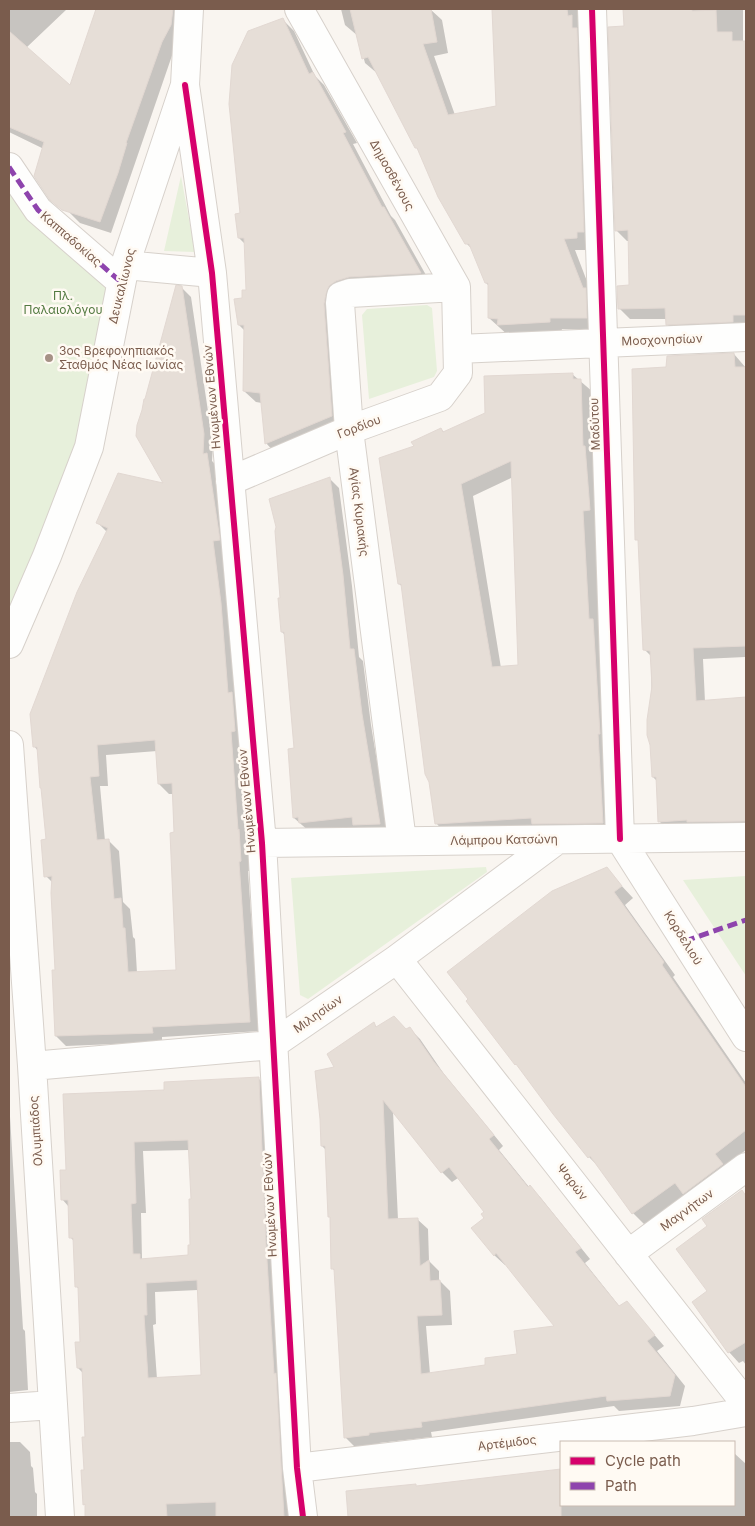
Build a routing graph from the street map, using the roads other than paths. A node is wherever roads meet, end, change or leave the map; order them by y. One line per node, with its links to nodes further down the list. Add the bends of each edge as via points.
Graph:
1 (188, 9): 4 (street, Δευκαλίωνος)
2 (299, 9): 8 (street, Δημοσθένους)
3 (592, 9): 10 (street, Μαδύτου)
4 (185, 85): 6 (street, Ηνωμένων Εθνών); 7 (street, Δευκαλίωνος)
5 (9, 167): 7 (street, Καππαδοκίας, via 38,210)
6 (212, 273): 7 (street); 13 (street, Ηνωμένων Εθνών)
7 (123, 274): 14 (street, Δευκαλίωνος, via 88,447 47,556)
8 (456, 287): 11 (street, Δημοσθένους); 12 (street, Αγίας Κυριακής, via 341,296)
9 (746, 337): 10 (street, Μοσχονησίων)
10 (604, 343): 11 (street, Μοσχονησίων); 17 (street, Μαδύτου)
11 (458, 349): 12 (street, Γορδίου, via 458,372 440,397)
12 (349, 430): 13 (street, Γορδίου); 19 (street, Αγίας Κυριακής)
13 (230, 481): 20 (street, Ηνωμένων Εθνών)
14 (9, 644)
15 (9, 745): 24 (street, Ολυμπιάδος)
16 (746, 837): 17 (street, Λάμπρου Κατσώνη)
17 (620, 839): 18 (street, Λάμπρου Κατσώνη); 22 (street, Κορδελιού)
18 (557, 840): 19 (street, Λάμπρου Κατσώνη); 21 (street, Μιλησίων)
19 (402, 841): 20 (street, Λάμπρου Κατσώνη)
20 (262, 842): 23 (street, Ηνωμένων Εθνών)
21 (397, 960): 23 (street, Μιλησίων); 26 (street, Ψαρών)
22 (746, 1037)
23 (272, 1045): 24 (street, Μιλησίων); 31 (street, Ηνωμένων Εθνών)
24 (32, 1066): 28 (street, Ολυμπιάδος)
25 (746, 1167): 26 (street, Μαγνήτων)
26 (628, 1254): 27 (street, Ψαρών)
27 (746, 1404)
28 (53, 1405): 29 (street); 32 (street, Ολυμπιάδος)
29 (9, 1408)
30 (746, 1412): 31 (street, Αρτέμιδος)
31 (297, 1468): 33 (street, Ηνωμένων Εθνών)
32 (60, 1517)
33 (303, 1517)

